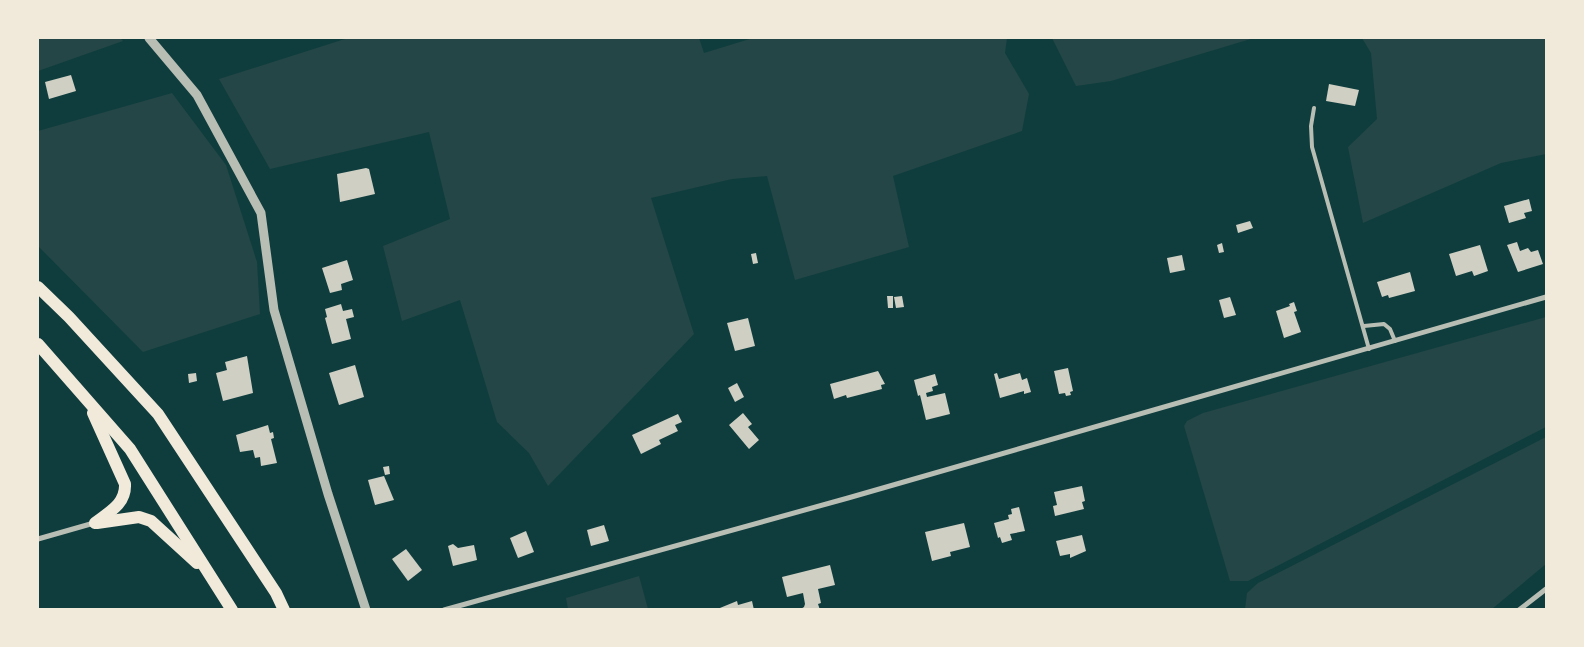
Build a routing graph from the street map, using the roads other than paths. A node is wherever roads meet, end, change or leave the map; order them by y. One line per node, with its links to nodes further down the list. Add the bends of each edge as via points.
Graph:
1 (149, 38): 16 (street, via 197,95 261,213 274,310)
2 (1314, 108): 5 (lane, via 1312,146)
3 (38, 287): 15 (highway, via 158,414)
4 (1546, 297): 6 (street)
5 (1364, 326): 6 (lane, via 1384,324); 8 (lane)
6 (1395, 341): 8 (street)
7 (38, 344): 9 (highway)
8 (1369, 349): 17 (street)
9 (88, 402): 10 (highway, via 126,492 117,506); 12 (highway, via 130,449)
10 (95, 523): 11 (street); 12 (highway, via 139,517 151,521)
11 (38, 539)
12 (209, 574): 14 (highway)
13 (1546, 589): 18 (street)
14 (232, 610)
15 (284, 610)
16 (366, 610)
17 (444, 610)
18 (1520, 610)

